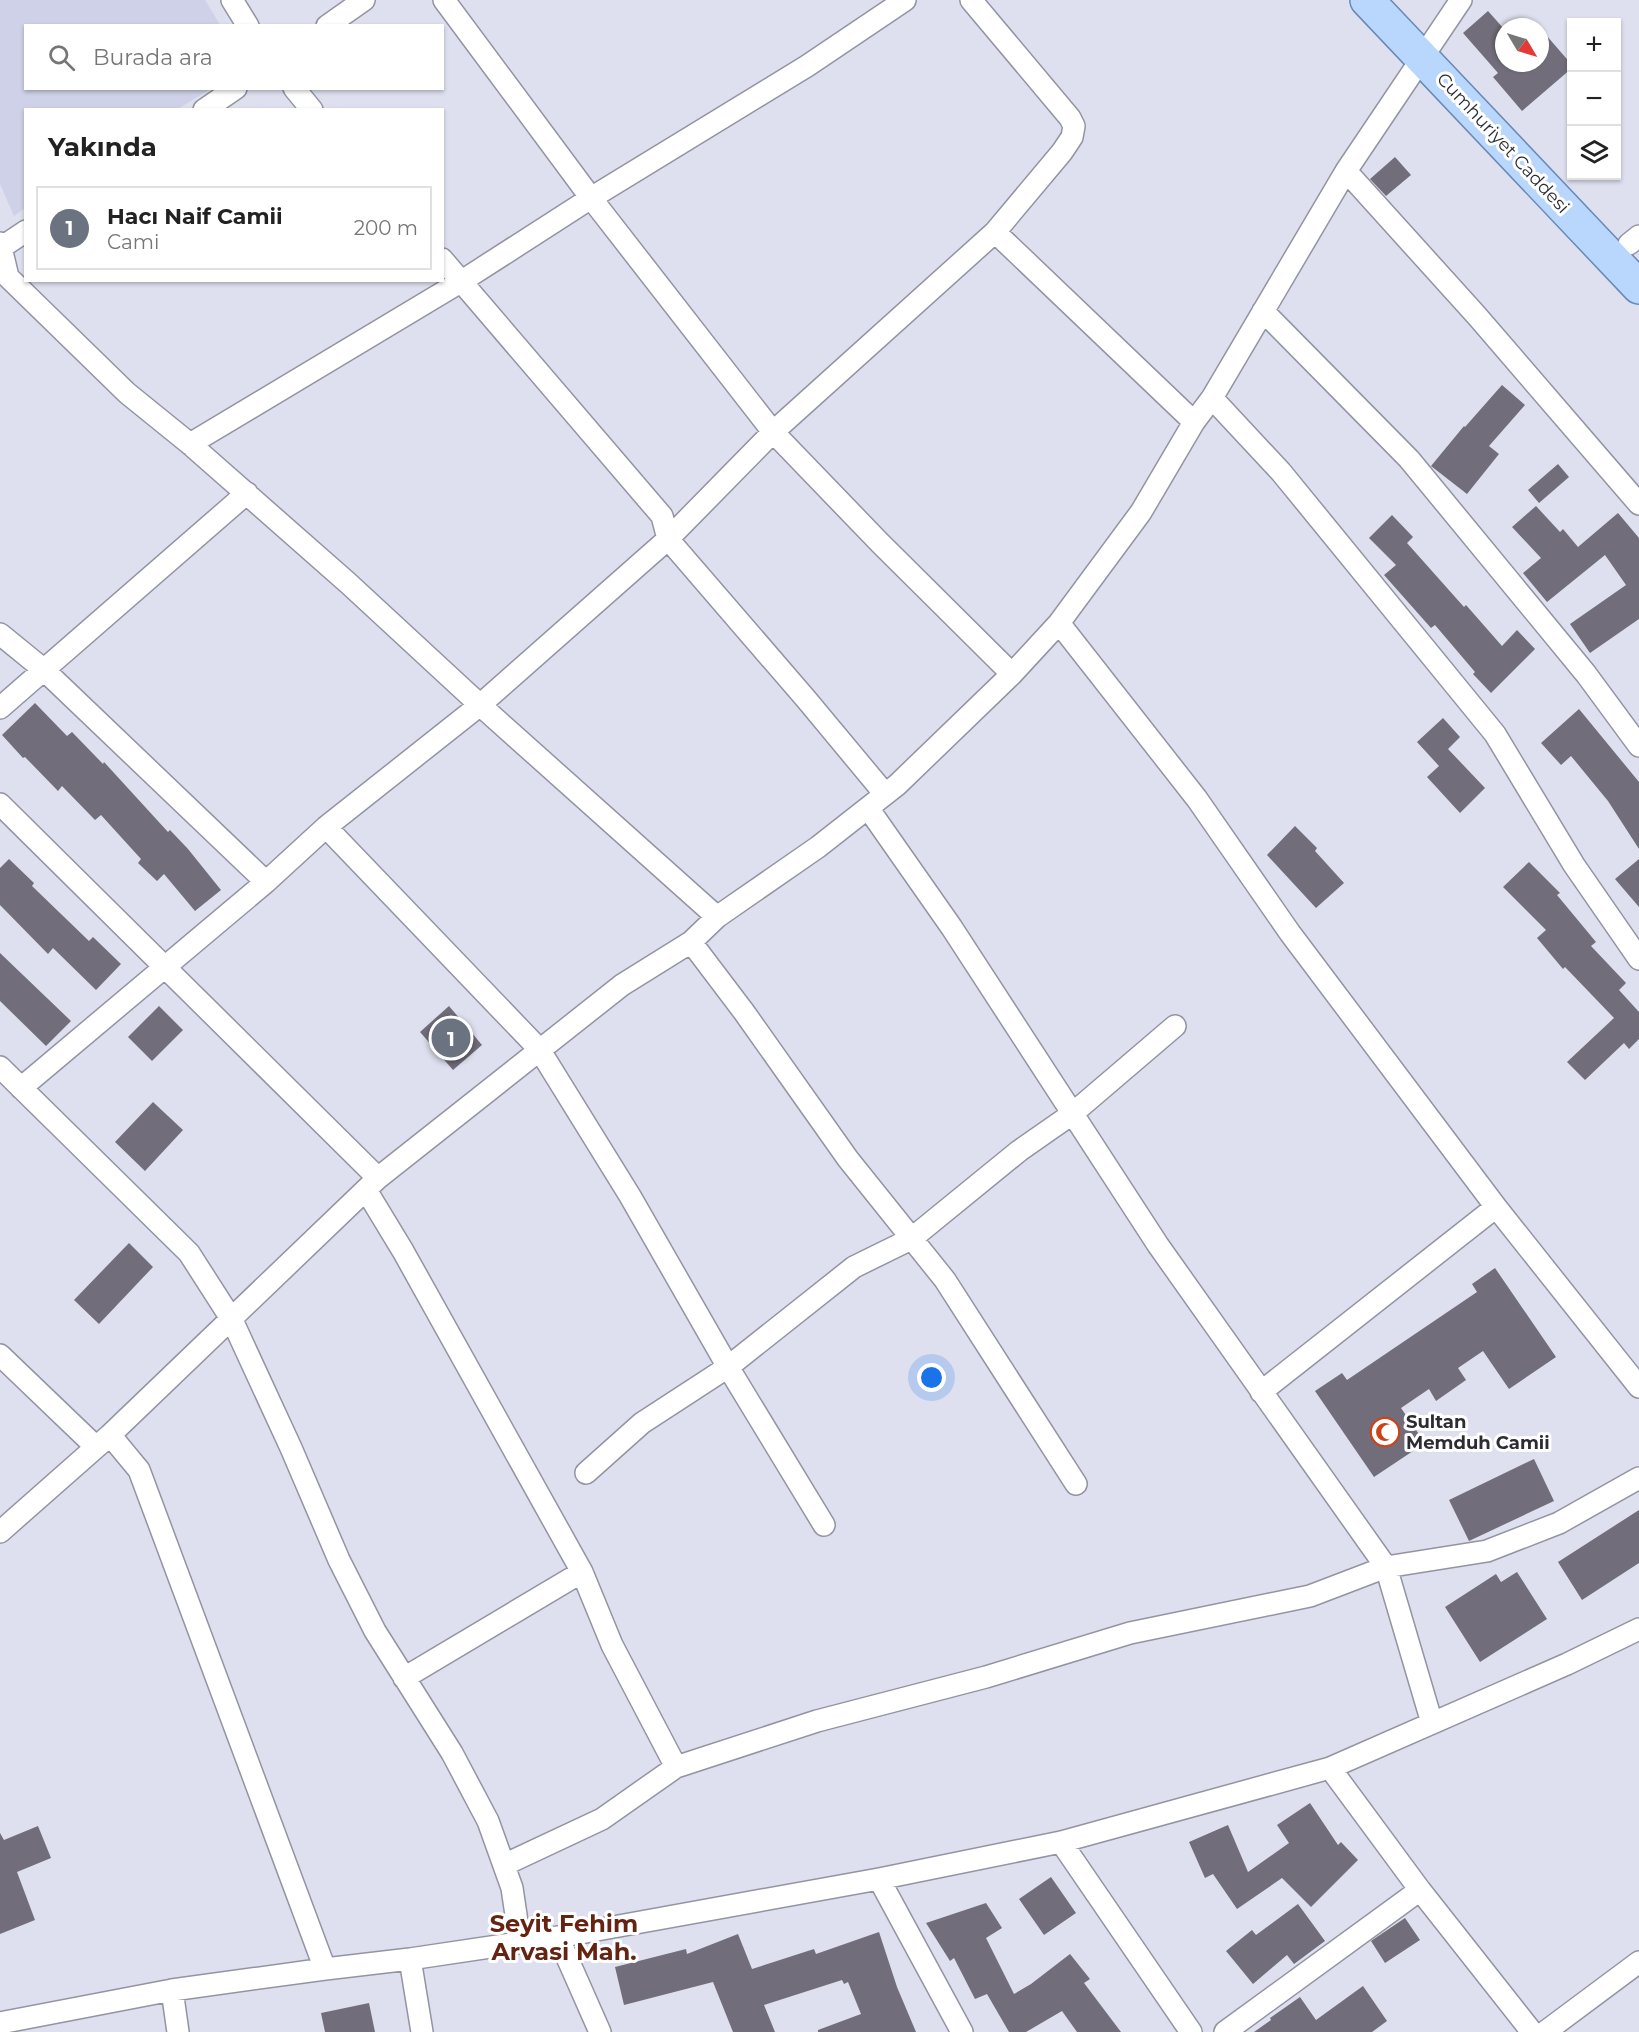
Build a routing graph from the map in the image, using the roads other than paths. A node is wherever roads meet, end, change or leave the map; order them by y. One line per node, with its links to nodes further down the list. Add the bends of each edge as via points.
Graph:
1 (232, 0): 9 (street)
2 (364, 0): 10 (street)
3 (444, 0): 17 (street)
4 (905, 0): 17 (street, via 807,66)
5 (971, 0): 19 (street, via 1074,126 1062,152)
6 (1367, 0): 11 (main road, Cumhuriyet Caddesi)
7 (1399, 0): 11 (main road, Cumhuriyet Caddesi)
8 (1461, 0): 11 (street)
9 (247, 24)
10 (330, 24)
11 (1428, 48): 16 (street); 21 (main road, Cumhuriyet Caddesi); 25 (main road, Cumhuriyet Caddesi)
12 (233, 90): 14 (street)
13 (296, 90): 15 (street)
14 (207, 108)
15 (310, 108)
16 (1346, 171): 26 (street); 32 (street)
17 (591, 198): 24 (street); 29 (street)
18 (24, 232): 20 (street)
19 (995, 232): 28 (street); 29 (street)
20 (1, 245): 23 (street)
21 (1636, 245)
22 (444, 261): 24 (street)
23 (4, 279): 30 (street, via 127,393)
24 (462, 281): 30 (street); 33 (street, via 662,516)
25 (1639, 287)
26 (1263, 310): 27 (street); 40 (street, via 1409,459 1586,674)
27 (1212, 398): 28 (street); 48 (street, via 1281,472 1495,734 1574,865)
28 (1194, 422): 34 (street, via 1141,512)
29 (773, 432): 33 (street); 37 (street)
30 (190, 444): 31 (street)
31 (247, 493): 36 (street); 38 (street)
32 (1639, 504)
33 (668, 539): 38 (street); 41 (street)
34 (1059, 623): 37 (street); 56 (street, via 1197,799 1290,933)
35 (0, 634): 36 (street)
36 (42, 669): 39 (street); 45 (street)
37 (1012, 674): 41 (street)
38 (480, 705): 44 (street); 46 (street)
39 (0, 708)
40 (1639, 746)
41 (885, 794): 43 (street)
42 (0, 804): 49 (street)
43 (868, 808): 46 (street); 54 (street, via 952,928)
44 (326, 827): 45 (street); 51 (street)
45 (266, 882): 49 (street)
46 (717, 917): 47 (street)
47 (691, 942): 51 (street, via 622,985); 57 (street, via 848,1159)
48 (1639, 959)
49 (166, 968): 53 (street); 55 (street)
50 (1176, 1026): 54 (street)
51 (539, 1049): 55 (street); 60 (street, via 630,1196)
52 (0, 1067): 53 (street)
53 (21, 1088): 58 (street, via 189,1253)
54 (1072, 1114): 57 (street, via 1019,1151); 62 (street)
55 (372, 1184): 58 (street); 70 (street, via 403,1251)
56 (1496, 1207): 61 (street); 62 (street)
57 (911, 1239): 60 (street, via 854,1266); 66 (street, via 945,1280)
58 (232, 1320): 63 (street); 72 (street, via 339,1560)
59 (0, 1355): 63 (street)
60 (728, 1367): 64 (street, via 642,1423); 67 (street)
61 (1639, 1387)
62 (1262, 1392): 69 (street)
63 (103, 1441): 68 (street); 84 (street, via 139,1470)
64 (586, 1473)
65 (1639, 1478): 69 (street, via 1558,1523 1487,1551)
66 (1076, 1484)
67 (824, 1525)
68 (0, 1532)
69 (1386, 1567): 73 (street); 74 (street, via 1310,1596 1130,1633 986,1677 817,1721)
70 (582, 1572): 72 (street); 74 (street, via 612,1645)
71 (1639, 1629): 73 (street)
72 (404, 1678): 77 (street, via 452,1753 488,1821)
73 (1432, 1724): 75 (street)
74 (676, 1767): 77 (street, via 602,1819)
75 (1330, 1768): 76 (street); 79 (street)
76 (1061, 1842): 78 (street); 91 (street)
77 (504, 1865): 81 (street, via 512,1888)
78 (879, 1879): 80 (street); 90 (street)
79 (1420, 1890): 92 (street); 93 (street)
80 (558, 1937): 81 (street); 89 (street)
81 (520, 1942): 82 (street)
82 (410, 1959): 84 (street); 88 (street)
83 (1639, 1962): 94 (street)
84 (325, 1969): 85 (street)
85 (172, 1990): 86 (street); 87 (street)
86 (1, 2019)
87 (178, 2032)
88 (422, 2032)
89 (600, 2032)
90 (963, 2032)
91 (1191, 2032)
92 (1225, 2032)
93 (1532, 2032)
94 (1545, 2032)

